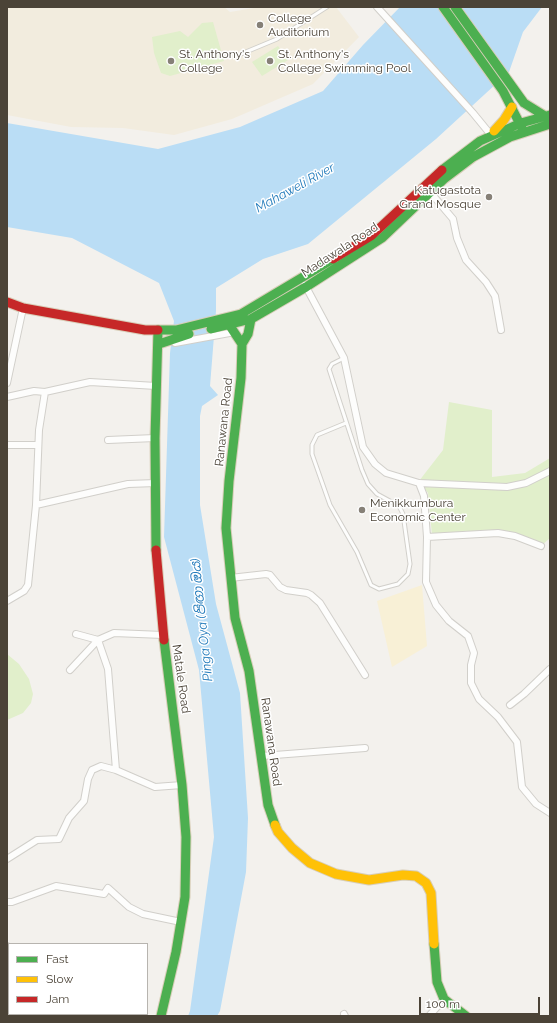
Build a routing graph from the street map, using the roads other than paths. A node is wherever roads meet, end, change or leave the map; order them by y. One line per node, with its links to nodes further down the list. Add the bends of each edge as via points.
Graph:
1 (327, 7): 5 (lane, via 277,39)
2 (377, 7): 12 (street)
3 (443, 7): 6 (main road)
4 (455, 7): 6 (main road)
5 (241, 54)
6 (507, 88): 7 (main road); 8 (main road)
7 (524, 103): 9 (main road); 10 (main road)
8 (512, 107): 9 (main road); 12 (main road)
9 (524, 121): 10 (main road, Madawala Road); 11 (main road); 12 (main road, Madawala Road)
10 (549, 122): 11 (main road, Madawala Road)
11 (528, 131): 13 (main road, Madawala Road, via 473,157)
12 (491, 135): 14 (main road, Madawala Road, via 448,164 370,236)
13 (430, 192): 15 (main road, Madawala Road, via 372,245); 24 (street, via 453,219 466,260 495,296)
14 (301, 278): 15 (street); 18 (main road, Madawala Road)
15 (306, 287): 19 (main road, Madawala Road); 27 (street)
16 (7, 302): 17 (main road, Madawala Road)
17 (22, 308): 22 (main road, Madawala Road); 28 (street)
18 (241, 314): 19 (main road); 20 (main road, Madawala Road)
19 (251, 319): 20 (main road, Madawala Road); 26 (main road, via 248,334)
20 (230, 325): 21 (main road, Madawala Road); 26 (main road)
21 (215, 329): 23 (main road, Madawala Road); 25 (main road, Madawala Road)
22 (145, 330): 23 (main road, Madawala Road); 25 (main road)
23 (158, 330): 25 (main road, Matale Road)
24 (501, 330)
25 (164, 344): 29 (main road, Matale Road)
26 (242, 344): 43 (main road, Ranawana Road, via 241,378 227,511)
27 (344, 358): 32 (lane, via 332,364 329,369); 39 (street, via 363,447 375,464 386,473)
28 (7, 383)
29 (156, 386): 30 (street, via 90,382); 33 (main road, Matale Road)
30 (45, 392): 31 (street, via 34,391); 35 (street)
31 (7, 397)
32 (346, 424): 32 (lane, via 368,484 377,494 399,506 403,514 410,564 408,574 398,584 379,588 371,584 357,552 330,505 312,454 312,445 317,435)
33 (155, 438): 34 (street); 38 (main road, Matale Road)
34 (108, 440)
35 (38, 445): 36 (street); 40 (street)
36 (7, 446)
37 (550, 471): 39 (street, via 526,483 507,487)
38 (156, 483): 40 (street, via 128,484); 46 (main road, Matale Road, via 156,555)
39 (419, 483): 41 (street, via 424,496)
40 (36, 505): 44 (street, via 28,584 24,591)
41 (427, 536): 42 (street, via 498,533 515,536); 56 (street, via 426,582 436,605 449,622 468,636 474,653 471,683 479,699 498,717 517,742 522,788 536,804)
42 (541, 546)
43 (230, 578): 50 (street, via 266,574 286,590 311,595 320,603); 53 (main road, Ranawana Road, via 235,618 249,671)
44 (7, 602)
45 (76, 634): 47 (street)
46 (163, 635): 47 (street, via 114,633); 55 (main road, Matale Road)
47 (98, 640): 49 (street); 54 (street, via 108,669)
48 (550, 669): 51 (street)
49 (70, 670)
50 (365, 675)
51 (510, 705)
52 (365, 748): 53 (street)
53 (262, 756): 60 (main road, Ranawana Road, via 268,805 278,832 292,848 310,862 336,874 362,879 402,875 416,876 426,883 431,893 437,982)
54 (116, 770): 55 (street, via 155,787); 57 (street, via 100,766 92,770 84,801 69,818 60,839 37,840)
55 (182, 785): 59 (main road, Matale Road, via 186,882)
56 (550, 813)
57 (7, 859)
58 (7, 902): 59 (street, via 56,886 104,894 108,888 129,907 143,914)
59 (181, 922): 61 (main road, Matale Road)
60 (444, 999): 62 (street); 63 (main road)
61 (161, 1016)
62 (429, 1016)
63 (466, 1016)

